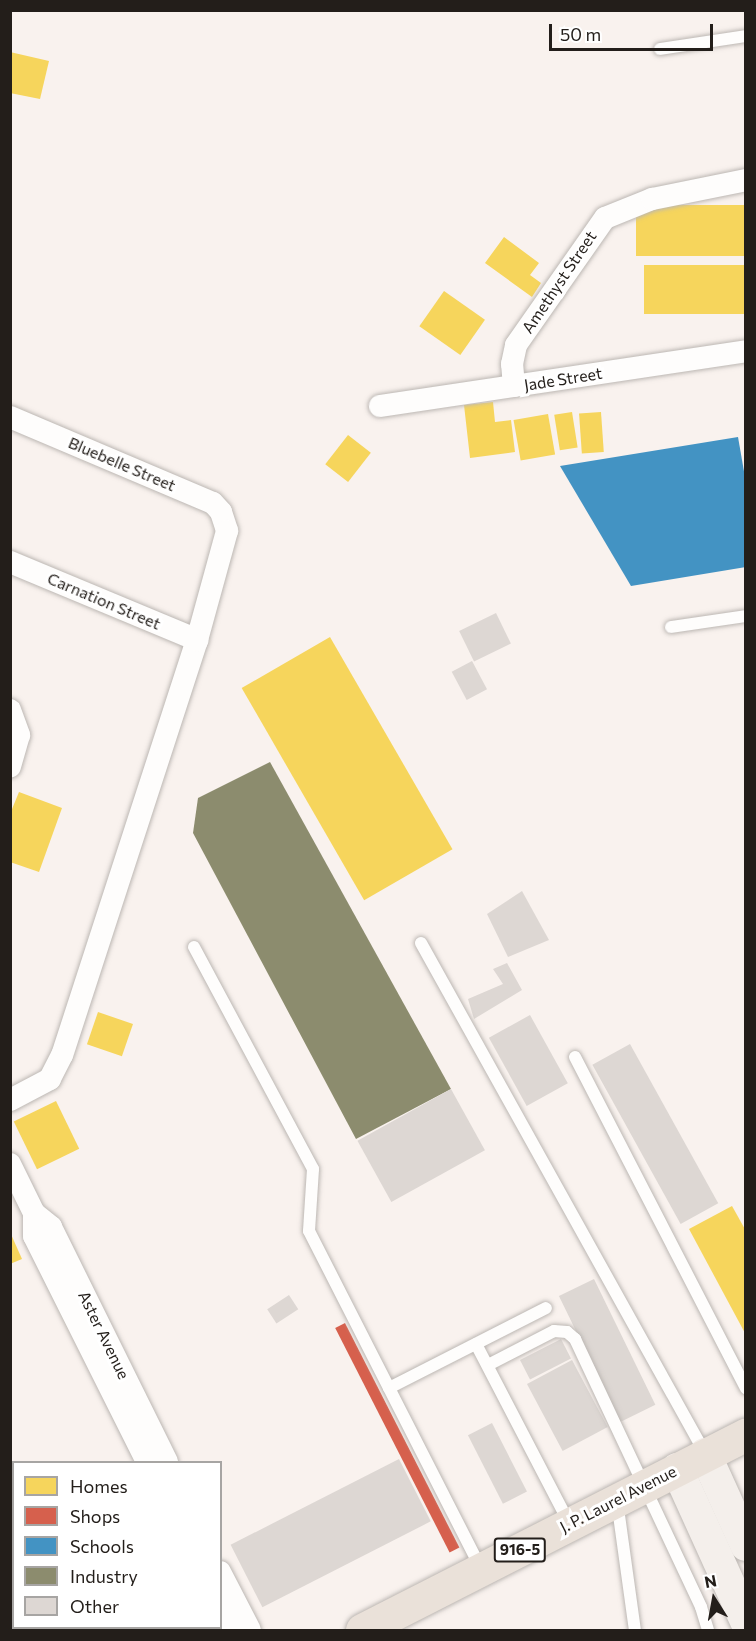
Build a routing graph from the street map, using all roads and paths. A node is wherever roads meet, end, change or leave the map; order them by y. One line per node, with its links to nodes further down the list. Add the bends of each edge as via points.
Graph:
1 (746, 36): 2 (lane)
2 (660, 49)
3 (746, 180): 5 (street, Amethyst Street, via 652,199 605,218 516,345 512,364)
4 (746, 351): 5 (street, Jade Street)
5 (514, 386): 6 (street, Jade Street)
6 (380, 406)
7 (10, 417): 11 (street, Bluebelle Street, via 213,503 225,521 226,542)
8 (10, 562): 11 (street, Carnation Street)
9 (746, 616): 10 (lane)
10 (671, 627)
11 (196, 639): 17 (street, via 59,1062 50,1078)
12 (10, 710): 13 (street, via 20,735)
13 (10, 767)
14 (421, 944): 26 (lane)
15 (194, 947): 22 (lane, via 313,1169 309,1231)
16 (576, 1057): 23 (lane)
17 (10, 1100)
18 (10, 1164): 24 (street, Aster Avenue, via 34,1213 51,1227 59,1266)
19 (546, 1308): 20 (lane)
20 (476, 1344): 21 (lane); 22 (lane)
21 (488, 1365): 30 (lane, via 554,1331 567,1332 575,1340); 31 (lane)
22 (389, 1388): 33 (lane)
23 (746, 1389)
24 (127, 1402): 27 (street, Aster Avenue); 28 (street, Aster Avenue)
25 (746, 1434): 26 (main road, J. P. Laurel Avenue / 916-5)
26 (705, 1454): 29 (main road, J. P. Laurel Avenue / 916-5); 32 (street)
27 (147, 1461)
28 (166, 1461)
29 (677, 1469): 30 (main road, J. P. Laurel Avenue / 916-5); 36 (street)
30 (630, 1493): 31 (main road, J. P. Laurel Avenue / 916-5); 40 (lane); 41 (lane, via 701,1607)
31 (570, 1524): 33 (main road, J. P. Laurel Avenue / 916-5)
32 (746, 1545)
33 (482, 1569): 39 (main road, J. P. Laurel Avenue / 916-5)
34 (222, 1576): 38 (street)
35 (222, 1612): 37 (street)
36 (746, 1621)
37 (232, 1630)
38 (250, 1630)
39 (362, 1630)
40 (635, 1630)
41 (708, 1630)

